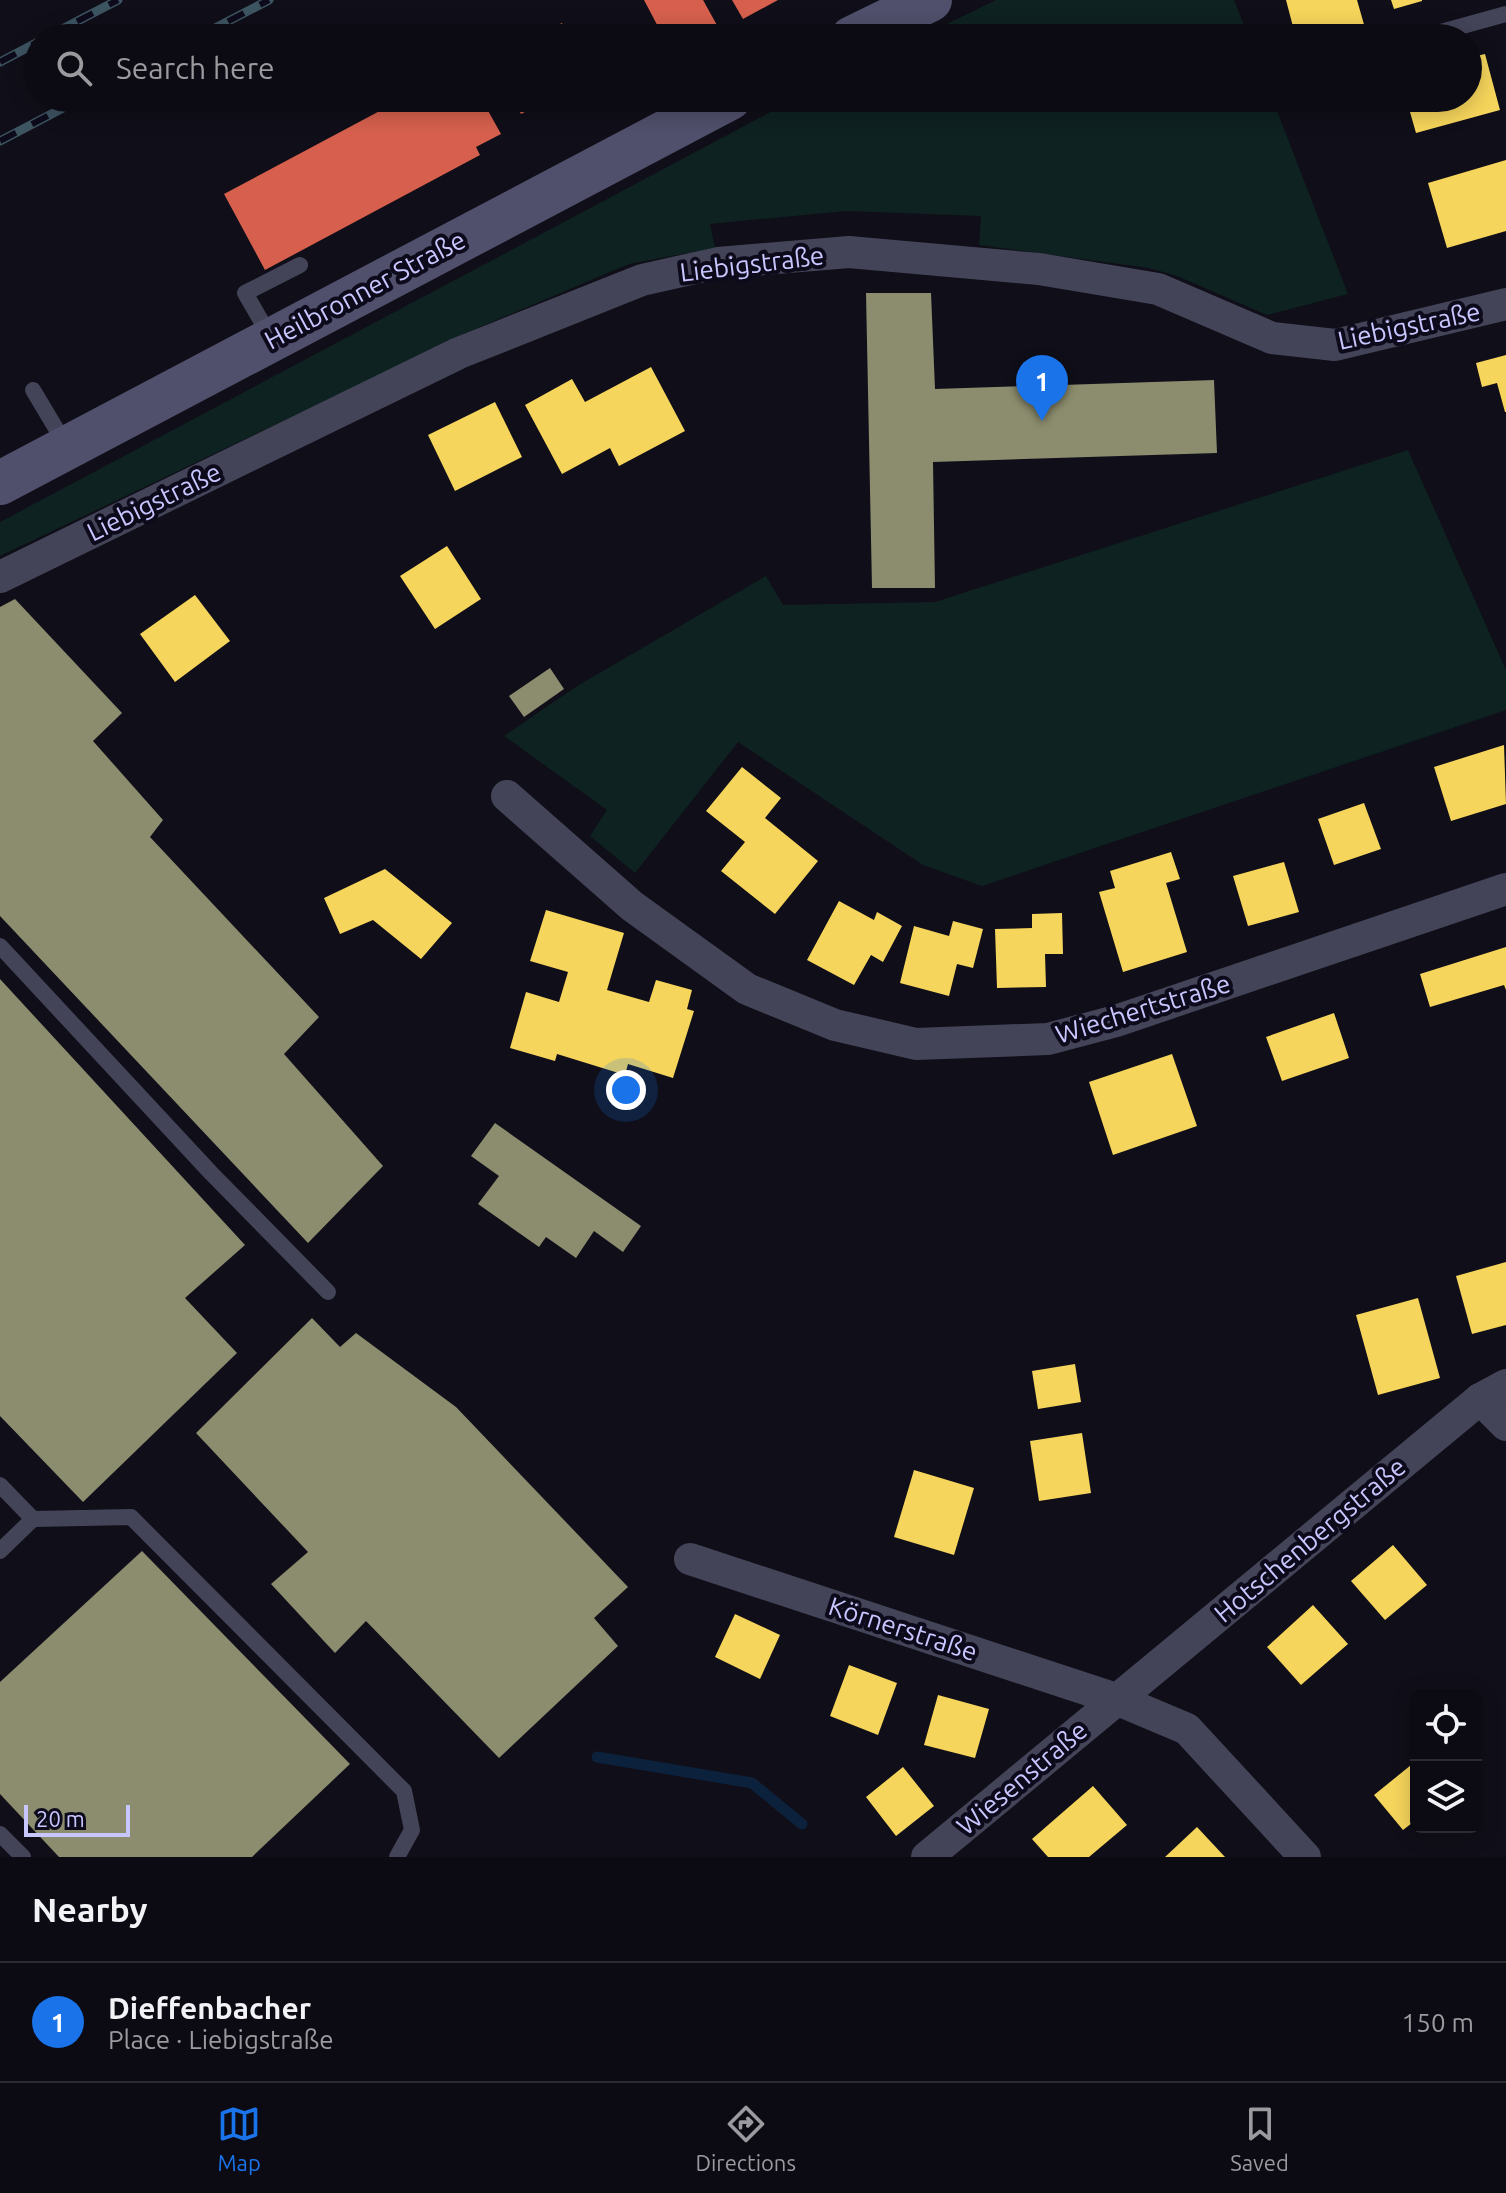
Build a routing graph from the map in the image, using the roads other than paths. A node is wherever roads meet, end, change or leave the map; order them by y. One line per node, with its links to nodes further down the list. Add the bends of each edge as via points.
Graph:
1 (930, 0): 3 (street)
2 (1506, 14): 4 (lane)
3 (881, 24)
4 (1470, 24)
5 (703, 112): 8 (street, Heilbronner Straße)
6 (300, 265): 8 (lane, via 245,293)
7 (1506, 304): 12 (street, Liebigstraße, via 1335,345 1272,338 1158,289 1039,269 849,252 718,263 642,280 459,353)
8 (272, 339): 10 (street, Heilbronner Straße)
9 (33, 390): 10 (lane)
10 (68, 448): 11 (street, Heilbronner Straße)
11 (0, 483)
12 (0, 577)
13 (507, 796): 14 (street, Wiechertstraße, via 632,906 747,989 835,1025 916,1044 1048,1039 1116,1021)
14 (1506, 889)
15 (0, 946): 16 (lane)
16 (328, 1292)
17 (1493, 1392): 18 (street); 23 (street, Hotschenbergstraße)
18 (1506, 1425)
19 (0, 1485): 20 (lane)
20 (33, 1519): 21 (lane); 26 (lane, via 131,1517 404,1791 412,1830)
21 (0, 1551)
22 (690, 1559): 23 (street, Körnerstraße)
23 (1116, 1699): 27 (street, Wiesenstraße); 28 (street, Körnerstraße, via 1187,1729)
24 (0, 1834): 25 (lane)
25 (23, 1857)
26 (397, 1857)
27 (927, 1857)
28 (1305, 1857)

